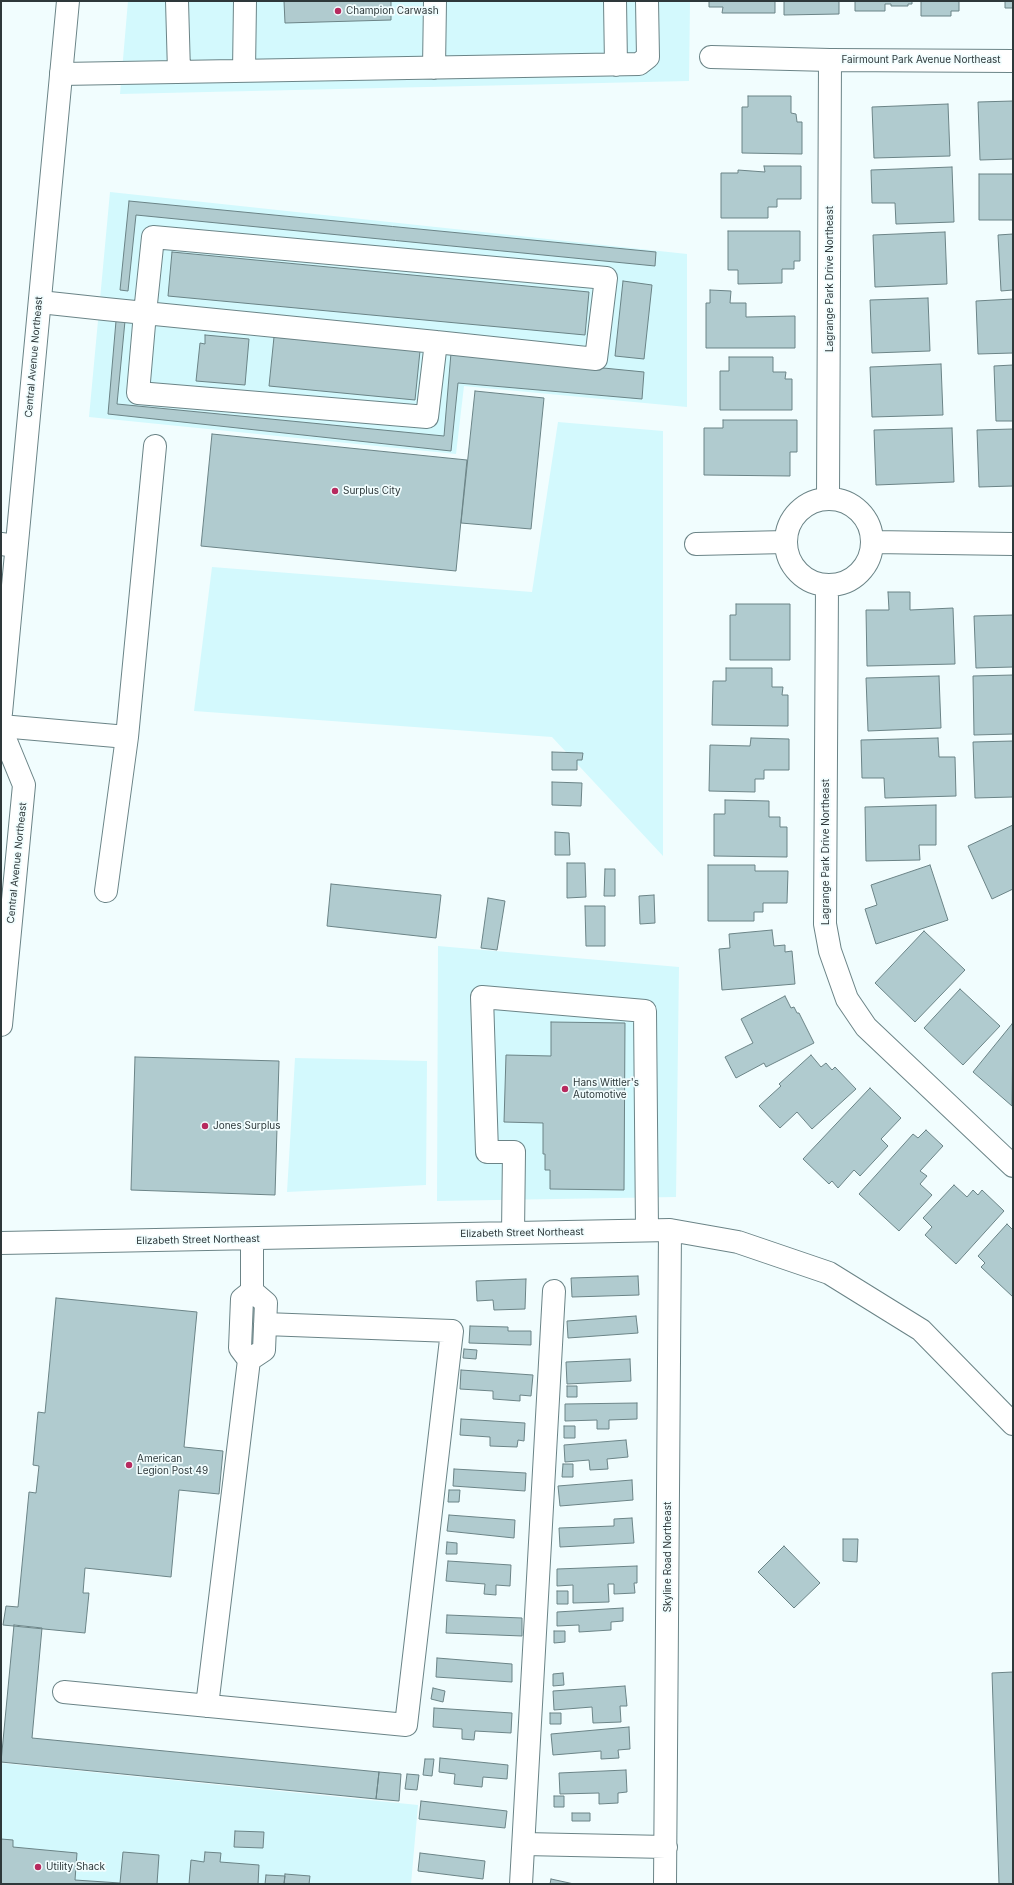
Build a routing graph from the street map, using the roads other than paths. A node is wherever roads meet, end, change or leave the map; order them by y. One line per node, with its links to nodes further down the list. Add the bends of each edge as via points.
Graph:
1 (68, 1): 14 (street, Central Avenue Northeast)
2 (177, 1): 13 (street)
3 (245, 1): 12 (street)
4 (435, 1): 11 (street)
5 (615, 1): 10 (street)
6 (647, 1): 10 (street, via 648,57 639,64)
7 (711, 56): 8 (street, Fairmount Park Avenue Northeast)
8 (830, 60): 9 (street, Fairmount Park Avenue Northeast); 19 (street, Lagrange Park Drive Northeast)
9 (1013, 61)
10 (616, 65): 11 (street)
11 (434, 68): 12 (street)
12 (244, 71): 13 (street)
13 (179, 72): 14 (street)
14 (61, 74): 15 (street, Central Avenue Northeast)
15 (40, 302): 16 (street); 24 (street, Central Avenue Northeast)
16 (146, 313): 17 (street); 17 (street, via 138,393 427,417); 17 (street, via 153,237 606,278 596,359)
17 (436, 342)
18 (155, 446): 29 (street)
19 (828, 498): 20 (street, via 814,501 800,509 791,521); 21 (street, via 842,500 864,516)
20 (786, 542): 22 (street); 25 (street, via 785,550 791,564 801,576 813,584)
21 (873, 542): 23 (street); 25 (street, via 864,568 854,578 842,584)
22 (696, 544)
23 (1013, 544)
24 (9, 545): 26 (street, Central Avenue Northeast)
25 (827, 586): 32 (street, Lagrange Park Drive Northeast, via 825,924 830,951 847,1000 866,1027)
26 (3, 665): 27 (street, Central Avenue Northeast)
27 (1, 713)
28 (1, 728): 29 (street); 31 (street, Central Avenue Northeast, via 24,784)
29 (128, 737): 30 (street)
30 (106, 891)
31 (1, 1026)
32 (1013, 1166)
33 (647, 1230): 34 (street, Elizabeth Street Northeast); 35 (street, Elizabeth Street Northeast); 35 (street, via 645,1011 482,998 487,1152 514,1152)
34 (670, 1230): 42 (street, Elizabeth Street Northeast, via 738,1242 829,1273 922,1330); 46 (street, Skyline Road Northeast)
35 (513, 1233): 36 (street, Elizabeth Street Northeast)
36 (252, 1238): 37 (street, Elizabeth Street Northeast); 38 (street)
37 (1, 1243)
38 (252, 1291): 40 (street, via 266,1304); 41 (street, via 242,1299 240,1348)
39 (554, 1291): 45 (street, via 539,1525)
40 (265, 1324): 41 (street, via 264,1350); 44 (street, via 452,1331 406,1725)
41 (249, 1360): 44 (street)
42 (1013, 1424)
43 (64, 1692): 44 (street)
44 (207, 1706)
45 (524, 1844): 46 (street); 47 (street)
46 (666, 1847): 48 (street, Skyline Road Northeast)
47 (521, 1884)
48 (665, 1884)

